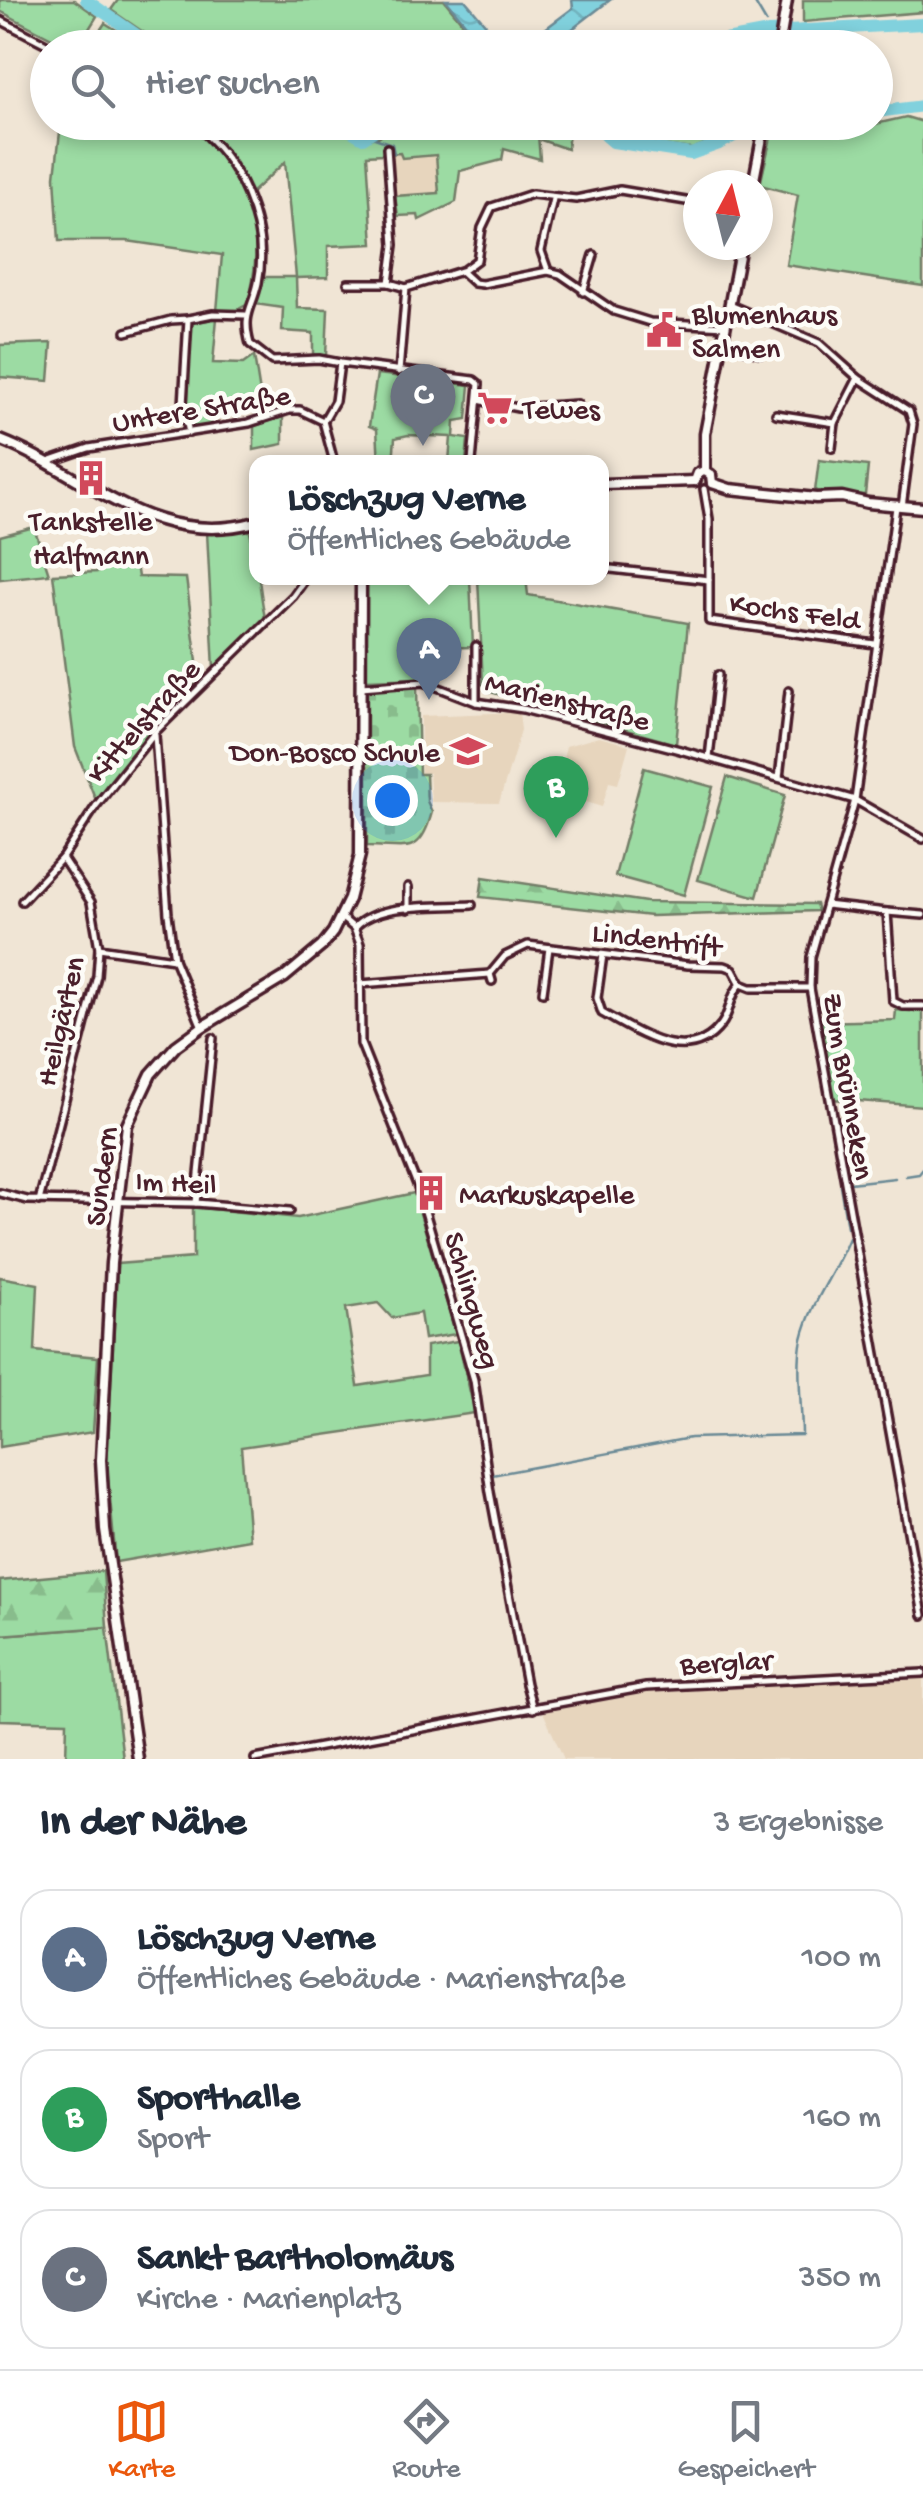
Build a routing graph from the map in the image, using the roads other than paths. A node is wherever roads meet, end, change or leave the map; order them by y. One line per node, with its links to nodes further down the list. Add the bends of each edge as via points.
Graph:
1 (786, 0): 3 (street)
2 (0, 20): 4 (street)
3 (783, 30)
4 (30, 36)
5 (209, 140): 20 (street, via 235,173 256,222 258,284)
6 (761, 140): 8 (street)
7 (387, 148): 16 (street)
8 (756, 170)
9 (553, 198): 10 (street, via 620,190); 13 (street, via 532,194 492,206 477,260); 14 (street, via 541,251)
10 (683, 201)
11 (594, 254): 18 (street)
12 (738, 260): 19 (street)
13 (461, 271): 14 (street, via 482,284); 17 (street)
14 (548, 271): 18 (street)
15 (348, 283): 16 (street)
16 (390, 283): 17 (street)
17 (406, 288): 27 (street)
18 (582, 292): 22 (street, via 650,322)
19 (730, 305): 22 (street); 28 (street, via 819,342)
20 (246, 315): 21 (street); 26 (street, via 250,344 272,361)
21 (188, 319): 23 (street); 34 (street, via 183,405)
22 (726, 326): 24 (street)
23 (126, 332)
24 (722, 343): 25 (street); 40 (street)
25 (760, 353)
26 (340, 363): 27 (street); 32 (street, via 332,411)
27 (400, 372): 29 (street, via 474,380)
28 (858, 378): 33 (street); 44 (street, Zum Brünneken, via 909,411 913,424)
29 (478, 400): 30 (street, via 518,408); 38 (street)
30 (577, 404)
31 (776, 414): 33 (street)
32 (322, 421): 34 (street, Untere Straße, via 290,410); 37 (street, Untere Straße)
33 (835, 423): 36 (street)
34 (189, 433): 39 (street, Untere Straße, via 89,448)
35 (0, 440): 39 (street)
36 (832, 448)
37 (332, 455)
38 (473, 455)
39 (46, 464): 46 (street, via 154,517 203,527)
40 (705, 471): 41 (street); 43 (street, via 712,475)
41 (695, 480): 42 (street); 43 (street)
42 (609, 484)
43 (708, 486): 44 (street); 48 (street)
44 (899, 506): 45 (street); 51 (street, Zum Brünneken)
45 (923, 508)
46 (249, 523)
47 (609, 569): 48 (street)
48 (709, 580): 51 (street, Kochs Feld, via 709,621)
49 (301, 585): 57 (street, Kittelstraße)
50 (361, 585): 54 (street, Sundern)
51 (875, 644): 60 (street, Zum Brünneken)
52 (476, 646): 56 (street)
53 (718, 675): 58 (street)
54 (358, 687): 56 (street, Marienstraße, via 424,682); 70 (street, Sundern, via 360,854)
55 (789, 691): 59 (street)
56 (476, 702): 58 (street, Marienstraße)
57 (155, 732): 62 (street, Kittelstraße); 75 (street)
58 (708, 758): 59 (street, Marienstraße)
59 (779, 778): 60 (street, Marienstraße)
60 (855, 800): 61 (street, Marienstraße); 66 (street, Zum Brünneken)
61 (923, 838)
62 (62, 858): 64 (street, Kittelstraße); 72 (street, Heilgärten, via 90,902)
63 (408, 887): 67 (street)
64 (22, 902)
65 (472, 905): 67 (street)
66 (826, 905): 68 (street); 78 (street, Zum Brünneken)
67 (408, 910): 71 (street, via 369,914)
68 (887, 912): 69 (street); 80 (street, via 894,1001)
69 (923, 915)
70 (341, 917): 71 (street); 81 (street, Sundern, via 306,962)
71 (354, 928): 76 (street, Schlingweg)
72 (99, 948): 75 (street); 84 (street, Heilgärten)
73 (549, 948): 74 (street, Lindentrift); 76 (street, Lindentrift, via 516,949 491,978); 79 (street, Lindentrift)
74 (603, 955): 77 (street, Lindentrift, via 724,966); 77 (street, via 597,998 602,1013 665,1044 696,1044 712,1036)
75 (174, 958): 81 (street)
76 (360, 984): 90 (street, Schlingweg, via 362,1044 418,1186 474,1380)
77 (741, 984): 78 (street, Lindentrift)
78 (810, 988): 88 (street, Zum Brünneken)
79 (544, 992)
80 (923, 1006)
81 (202, 1026): 85 (street, Sundern, via 163,1059 136,1100)
82 (213, 1038): 86 (street)
83 (0, 1193): 84 (street, Im Heil)
84 (39, 1200): 85 (street, Im Heil)
85 (116, 1200): 86 (street, Im Heil); 91 (street, Sundern, via 101,1476)
86 (196, 1203): 87 (street, Im Heil)
87 (290, 1211)
88 (923, 1615)
89 (923, 1673): 90 (street, Berglar, via 646,1687)
90 (533, 1708): 92 (street, Berglar)
91 (138, 1759)
92 (255, 1759)

